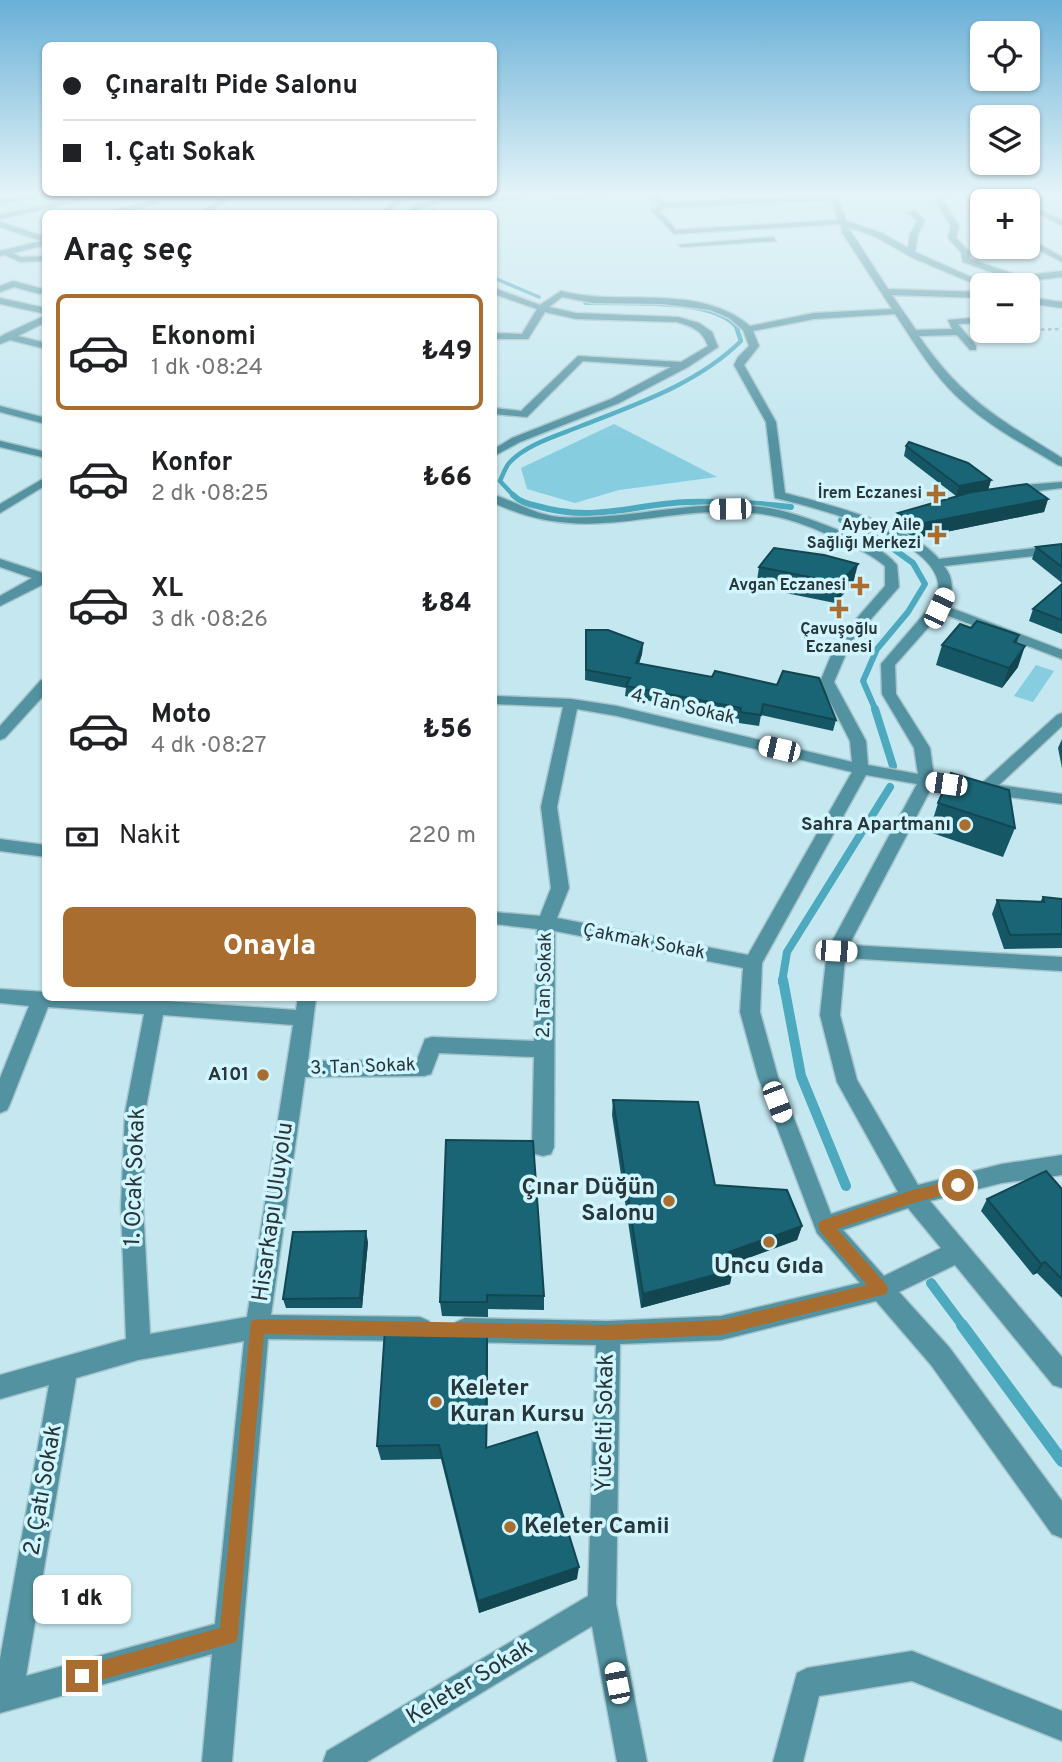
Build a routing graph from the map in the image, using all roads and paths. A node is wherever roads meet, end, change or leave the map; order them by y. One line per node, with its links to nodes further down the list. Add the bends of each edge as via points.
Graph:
1 (875, 276): 7 (street)
2 (1011, 276): 3 (street)
3 (1043, 276)
4 (0, 289): 5 (street, via 13,284)
5 (40, 291)
6 (497, 292): 12 (street)
7 (886, 292): 8 (street); 14 (street)
8 (970, 295)
9 (0, 301): 13 (street)
10 (1040, 302): 11 (street)
11 (1062, 305)
12 (543, 307): 18 (street, via 561,294 594,301 695,305 720,309); 24 (street, via 525,337); 28 (street, via 576,316 681,319 700,325 709,332 713,347)
13 (42, 310)
14 (898, 311): 18 (street, via 814,316); 21 (street)
15 (42, 320): 23 (street)
16 (970, 320): 20 (street, via 951,321)
17 (1062, 328): 19 (path)
18 (748, 329): 41 (street, via 754,346 739,365 771,422 779,495)
19 (1040, 329)
20 (961, 332): 21 (street); 27 (street)
21 (913, 333): 35 (street, via 965,400)
22 (0, 334): 23 (street)
23 (12, 336): 25 (street); 26 (street)
24 (497, 336)
25 (0, 341)
26 (42, 344)
27 (974, 348)
28 (685, 365): 30 (street, via 581,358 523,415); 33 (street, via 615,401)
29 (0, 409): 31 (street)
30 (497, 411)
31 (42, 420)
32 (0, 444): 34 (street)
33 (497, 451)
34 (42, 454)
35 (1062, 463)
36 (42, 483): 40 (street)
37 (1062, 485): 38 (street)
38 (994, 492)
39 (497, 501): 44 (street, via 566,522 748,509)
40 (0, 509)
41 (847, 514): 43 (street); 44 (street)
42 (897, 518): 43 (street)
43 (877, 525): 47 (street)
44 (818, 526): 57 (street, via 881,556 893,574 892,587 844,639 832,659 827,682 858,741)
45 (1062, 549): 47 (street)
46 (0, 563): 48 (street)
47 (937, 563): 50 (street, via 946,580)
48 (41, 575): 49 (street)
49 (0, 602)
50 (939, 608): 51 (street); 58 (street, via 888,664 887,678 888,694 922,748)
51 (1062, 654)
52 (42, 688): 56 (street)
53 (497, 700): 54 (street, 4. Tan Sokak)
54 (571, 704): 57 (street, 4. Tan Sokak); 64 (street, 2. Tan Sokak, via 548,807 560,888)
55 (1062, 718): 59 (street)
56 (0, 735)
57 (860, 769): 58 (street, 4. Tan Sokak); 66 (street)
58 (927, 781): 59 (street, 4. Tan Sokak); 65 (street)
59 (985, 789): 60 (street, 4. Tan Sokak)
60 (1062, 799)
61 (0, 845): 62 (street)
62 (42, 850)
63 (497, 918): 64 (street, Çakmak Sokak)
64 (546, 923): 66 (street, Çakmak Sokak); 73 (street, 2. Tan Sokak)
65 (836, 951): 67 (street); 78 (street, via 830,1015 847,1082)
66 (753, 962): 79 (street, via 750,1012 768,1077)
67 (1062, 964)
68 (0, 996): 69 (street)
69 (41, 999): 75 (street)
70 (70, 1001): 71 (street)
71 (155, 1007): 72 (street); 84 (street, 1. Ocak Sokak, via 135,1113 132,1206)
72 (305, 1008): 74 (street, Hisarkapı Uluyolu)
73 (543, 1049): 74 (street, 3. Tan Sokak, via 432,1045 424,1068); 76 (street, 2. Tan Sokak)
74 (295, 1069): 82 (street, Hisarkapı Uluyolu)
75 (0, 1104)
76 (543, 1147)
77 (1062, 1166): 78 (street, via 1026,1168)
78 (913, 1197): 79 (street); 80 (street)
79 (825, 1226): 81 (street)
80 (957, 1252): 81 (street); 86 (street)
81 (881, 1289): 83 (street, via 721,1328); 88 (street, via 940,1356)
82 (257, 1327): 83 (street); 84 (street); 90 (street, Hisarkapı Uluyolu)
83 (608, 1333): 89 (street, Yücelti Sokak)
84 (138, 1348): 85 (street)
85 (65, 1367): 87 (street); 91 (street, 2. Çatı Sokak)
86 (1062, 1376)
87 (0, 1387)
88 (1062, 1524)
89 (602, 1604): 94 (street, Keleter Sokak); 95 (street, Yücelti Sokak)
90 (229, 1635): 91 (street); 93 (street, Hisarkapı Uluyolu)
91 (4, 1697)
92 (1062, 1726): 96 (street, via 912,1666 807,1683)
93 (217, 1762)
94 (338, 1762)
95 (632, 1762)
96 (788, 1762)

